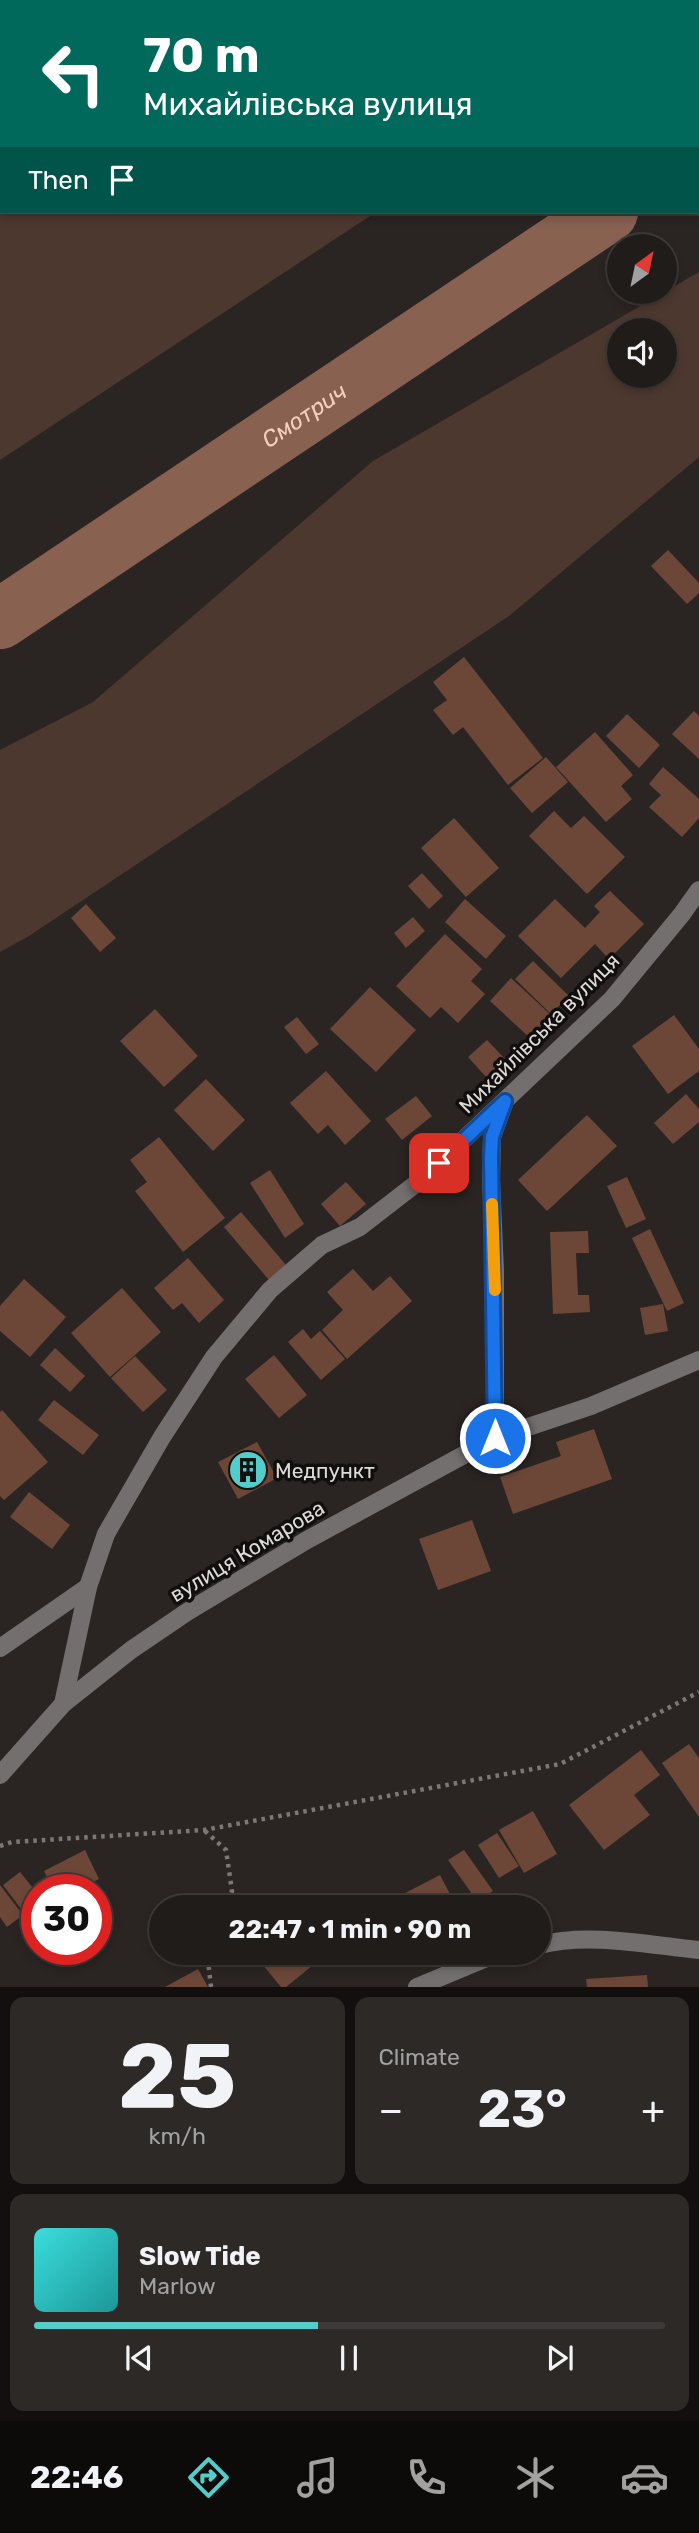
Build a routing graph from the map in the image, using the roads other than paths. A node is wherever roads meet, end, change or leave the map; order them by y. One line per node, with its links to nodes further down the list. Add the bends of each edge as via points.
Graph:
1 (699, 890): 2 (street, Михайлівська вулиця, via 612,999)
2 (505, 1101): 4 (street, via 492,1137 491,1158); 5 (street, Михайлівська вулиця, via 422,1179 360,1227 322,1245 270,1290 214,1357 162,1437 106,1534)
3 (699, 1360): 4 (street, вулиця Комарова, via 591,1406)
4 (495, 1438): 7 (street, вулиця Комарова, via 307,1540 187,1612)
5 (88, 1587): 6 (street); 7 (street, Михайлівська вулиця)
6 (0, 1648)
7 (63, 1704): 8 (street, вулиця Комарова)
8 (0, 1774)
9 (551, 1942): 10 (street, via 597,1940)
10 (699, 1950)
11 (470, 1965): 12 (street)
12 (417, 1987)

